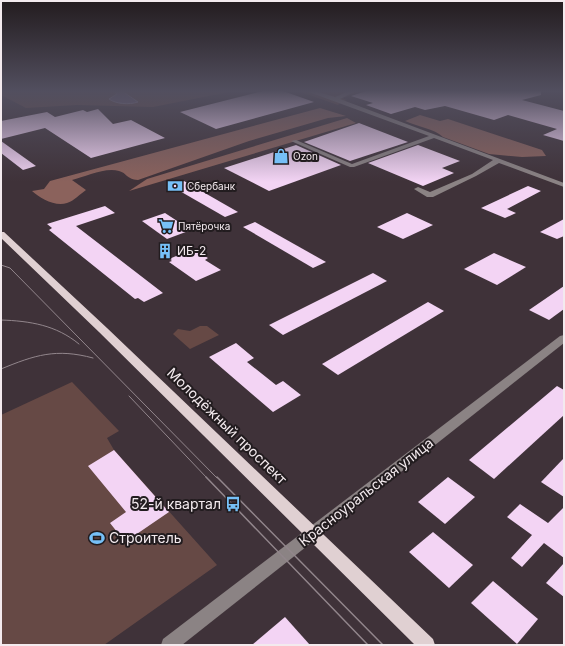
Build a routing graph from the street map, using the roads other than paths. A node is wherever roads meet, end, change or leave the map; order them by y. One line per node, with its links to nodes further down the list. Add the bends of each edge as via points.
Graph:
1 (394, 121): 2 (street)
2 (432, 137): 3 (street, via 352,166); 4 (street)
3 (294, 141)
4 (497, 161): 5 (street); 6 (street, via 474,175 430,195)
5 (564, 185)
6 (418, 189)
7 (1, 234): 9 (main road, Молодёжный проспект)
8 (564, 338): 9 (street, Красноуральская улица)
9 (312, 533): 10 (street, Красноуральская улица); 11 (main road, Молодёжный проспект)
10 (169, 645)
11 (427, 645)

